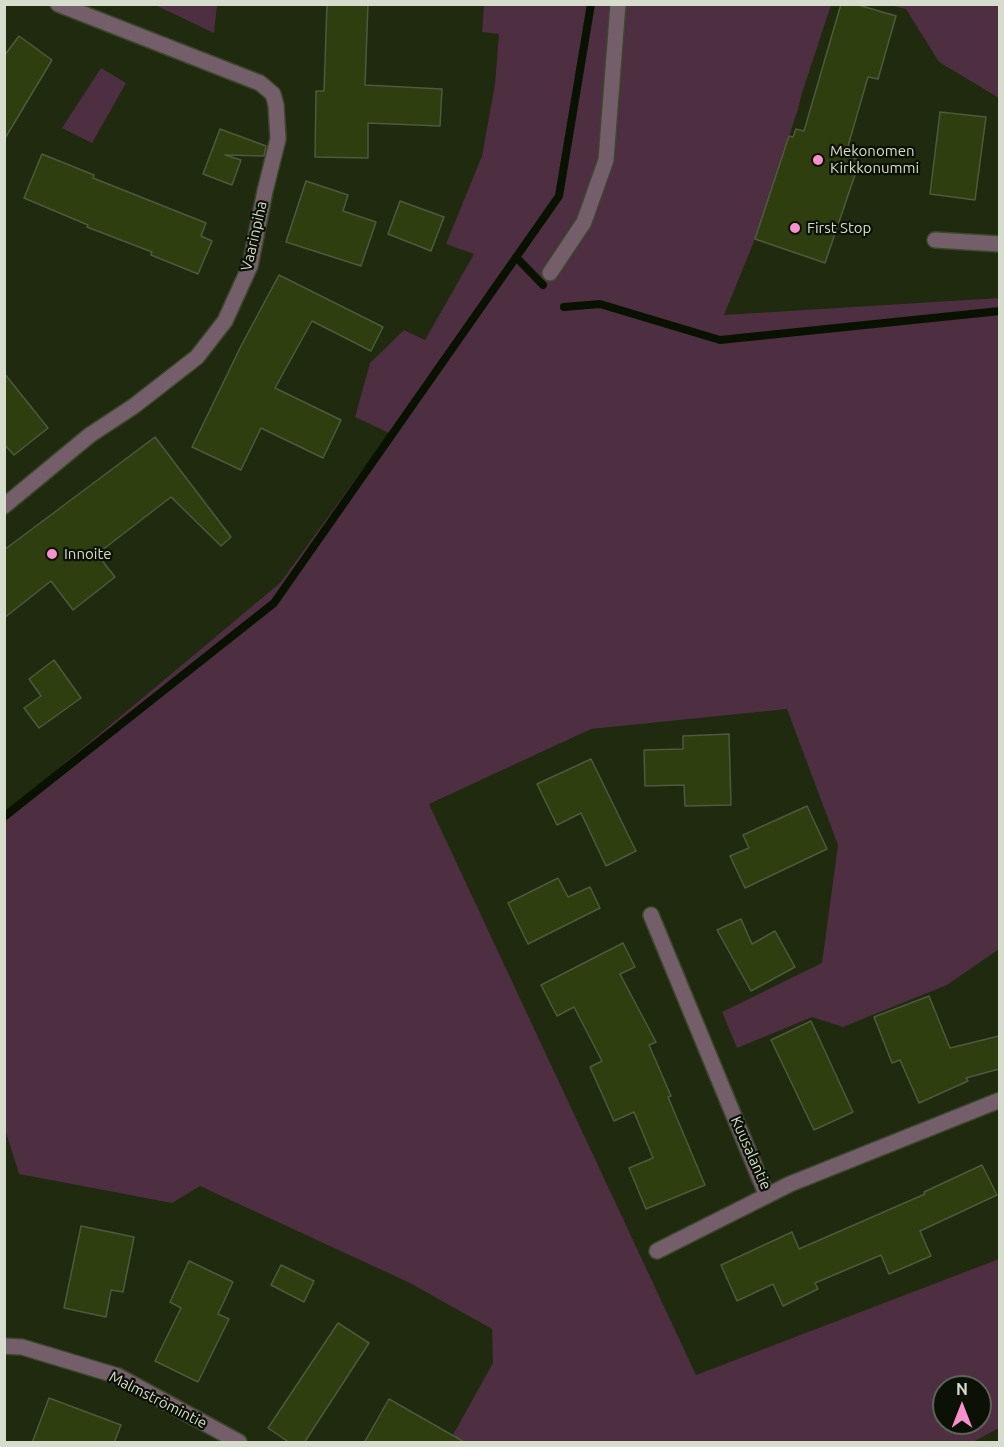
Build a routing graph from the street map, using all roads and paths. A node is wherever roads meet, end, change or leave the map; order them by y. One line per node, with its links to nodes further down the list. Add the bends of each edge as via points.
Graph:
1 (58, 4): 6 (street, Vaarinpiha, via 260,84 273,94 278,139 250,266 225,321 196,357 90,435)
2 (618, 4): 5 (street, via 606,159 584,222)
3 (935, 240): 4 (street)
4 (999, 243)
5 (550, 273)
6 (4, 506)
7 (651, 915): 9 (street, Kuusalantie)
8 (999, 1100): 9 (street, Kuusalantie)
9 (767, 1196): 10 (street)
10 (657, 1251)
11 (4, 1346): 12 (street, Malmströmintie, via 22,1347 118,1376)
12 (239, 1443)

